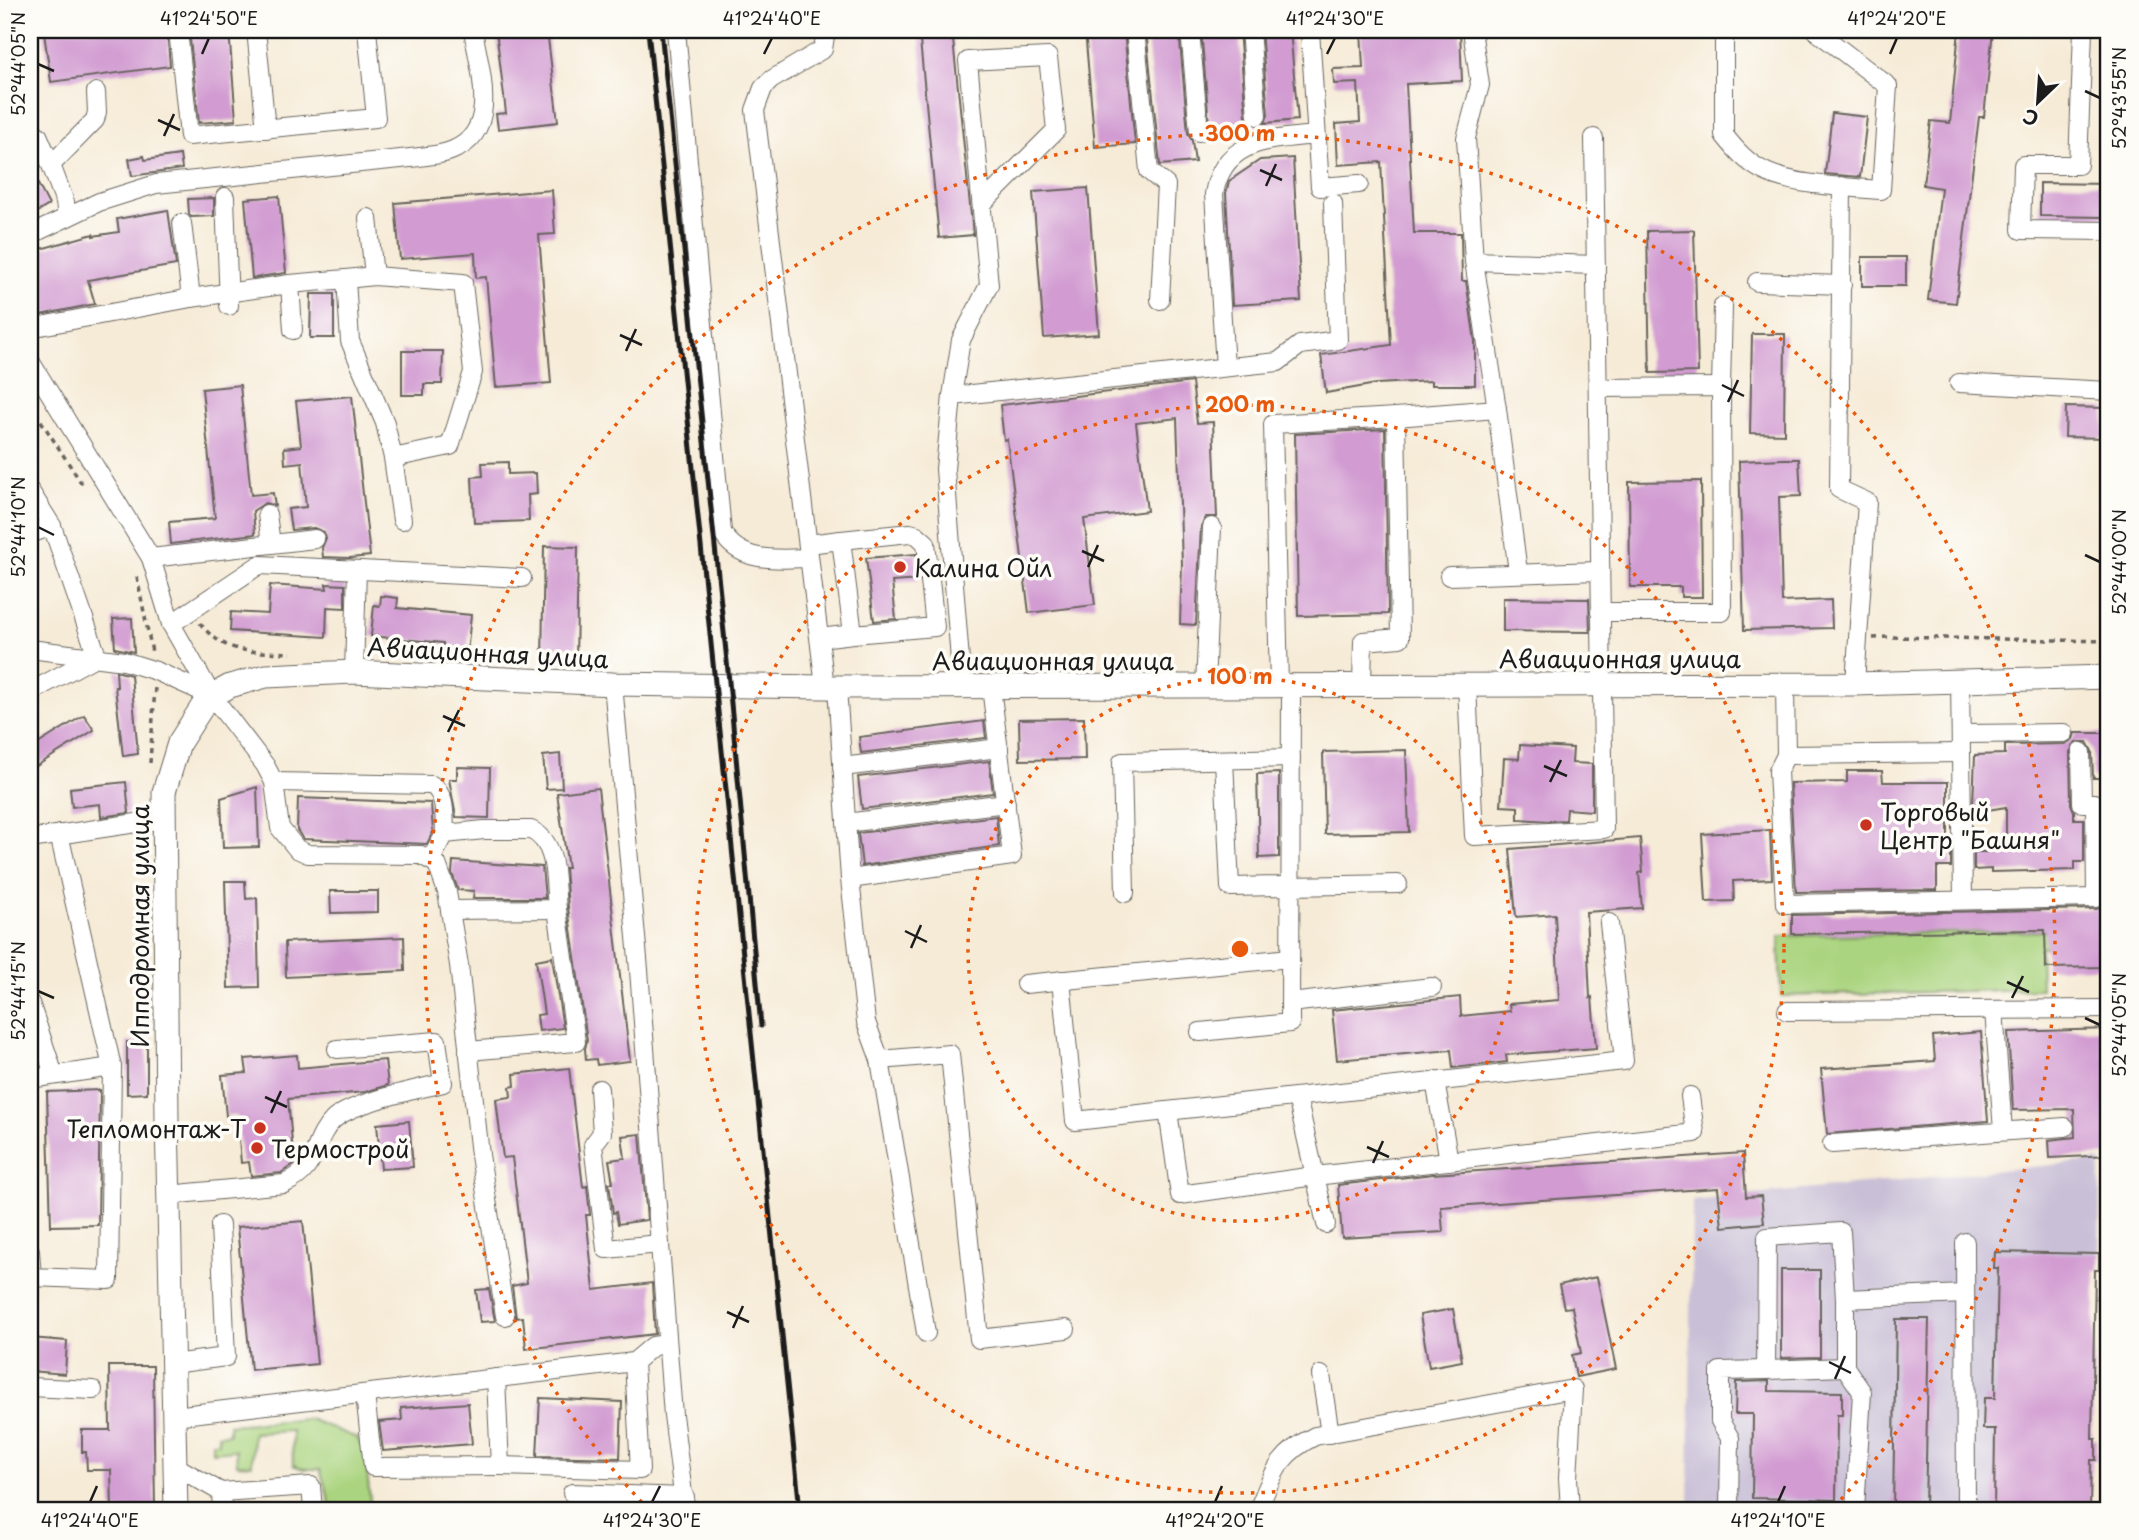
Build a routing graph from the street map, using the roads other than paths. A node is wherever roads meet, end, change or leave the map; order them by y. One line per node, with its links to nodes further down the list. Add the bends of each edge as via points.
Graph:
1 (178, 30): 17 (street, via 189,136)
2 (256, 30): 17 (street)
3 (367, 30): 17 (street, via 376,118)
4 (473, 30): 28 (street, via 483,113 473,135 453,150 156,184)
5 (676, 30): 65 (street, via 722,532 734,549 761,558)
6 (827, 30): 65 (street, via 823,49 771,80 755,110)
7 (1135, 30): 42 (street, via 1149,171 1166,185)
8 (1190, 30): 18 (street)
9 (1250, 30): 16 (street)
10 (1310, 30): 20 (street)
11 (1472, 30): 33 (street, via 1480,85 1466,138)
12 (1729, 30): 24 (street, via 1724,37 1724,135 1747,161 1762,170 1779,177)
13 (1815, 30): 24 (street, via 1888,86 1881,190)
14 (2083, 30): 31 (street, via 2078,165 2023,165 2021,230)
15 (96, 92): 22 (street, via 95,120)
16 (1257, 116)
17 (266, 129)
18 (1199, 132)
19 (38, 135): 22 (street)
20 (1315, 135): 23 (street, via 1320,187); 47 (street, via 1252,144 1226,163 1216,182)
21 (1594, 138): 34 (street)
22 (51, 165): 28 (street)
23 (1359, 184)
24 (1842, 186): 39 (street)
25 (225, 197): 41 (street)
26 (983, 203): 26 (street, via 968,61 1048,57 1056,130); 52 (street, via 989,285 961,340)
27 (1333, 203): 47 (street, via 1338,340 1300,345 1278,362)
28 (67, 217): 32 (street)
29 (368, 218): 35 (street)
30 (181, 223): 40 (street)
31 (2109, 231)
32 (30, 234)
33 (1474, 261): 34 (street); 53 (street)
34 (1596, 265): 50 (street)
35 (374, 276): 36 (street); 55 (street, via 463,283 473,372 450,446)
36 (346, 279): 38 (street); 55 (street, via 350,341 385,423)
37 (1756, 282): 39 (street)
38 (290, 284): 41 (street); 45 (street)
39 (1842, 285): 84 (street, via 1839,489 1867,502)
40 (191, 298): 41 (street); 44 (street)
41 (229, 299)
42 (1160, 300)
43 (1723, 306): 49 (street)
44 (30, 328)
45 (293, 330)
46 (30, 361): 66 (street)
47 (1225, 367): 52 (street)
48 (1959, 383): 51 (street)
49 (1721, 387): 50 (street); 72 (street, via 1722,612)
50 (1598, 388): 68 (street)
51 (2109, 391)
52 (952, 396): 87 (street, via 945,469)
53 (1497, 409): 54 (street); 69 (street)
54 (1396, 417): 85 (street, via 1400,638 1363,640); 89 (street, via 1273,424)
55 (393, 457): 58 (street)
56 (30, 491): 59 (street)
57 (267, 514): 64 (street)
58 (402, 520)
59 (52, 526): 61 (street); 77 (street)
60 (1212, 527): 88 (street)
61 (30, 534)
62 (315, 539): 64 (street)
63 (841, 540): 65 (street); 74 (street); 74 (street, via 910,533 926,543 935,627)
64 (271, 544): 66 (street)
65 (808, 551): 75 (street)
66 (151, 558): 73 (street)
67 (357, 570): 71 (street); 73 (street, via 259,565); 78 (street)
68 (1600, 571): 69 (street); 72 (street)
69 (1518, 572): 70 (street)
70 (1449, 576)
71 (522, 578)
72 (1600, 612): 82 (street)
73 (171, 624): 93 (street)
74 (853, 634): 75 (street)
75 (820, 638): 90 (street)
76 (30, 649): 77 (street)
77 (97, 656): 92 (street); 93 (street, via 156,671)
78 (354, 672): 81 (main road, Авиационная улица); 93 (main road, Авиационная улица, via 266,676)
79 (2109, 677): 80 (main road, Авиационная улица)
80 (1960, 681): 84 (main road, Авиационная улица); 95 (street)
81 (613, 684): 90 (main road, Авиационная улица); 149 (street)
82 (1601, 684): 83 (main road, Авиационная улица); 86 (main road, Авиационная улица); 86 (street, via 1604,830 1474,836)
83 (1785, 684): 84 (main road, Авиационная улица); 99 (street)
84 (1855, 684)
85 (1362, 685): 86 (main road, Авиационная улица); 89 (main road, Авиационная улица)
86 (1466, 685)
87 (962, 686): 90 (main road, Авиационная улица); 91 (main road, Авиационная улица)
88 (1205, 686): 89 (main road, Авиационная улица); 91 (main road, Авиационная улица)
89 (1285, 686): 100 (street)
90 (831, 687): 102 (street)
91 (991, 687): 96 (street)
92 (30, 692)
93 (212, 696): 103 (street); 105 (main road, Ипподромная улица, via 179,743 164,792)
94 (2064, 733): 95 (street)
95 (1961, 734): 98 (street)
96 (999, 748): 102 (street); 104 (street)
97 (2081, 752): 115 (street, via 2082,803 2095,803 2096,898)
98 (1961, 753): 99 (street); 115 (street)
99 (1786, 755): 115 (street, via 1779,771 1786,904)
100 (1290, 758): 101 (street); 113 (street)
101 (1224, 760): 113 (street, via 1230,887); 114 (street, via 1122,762)
102 (842, 767): 106 (street)
103 (274, 782): 108 (street, via 432,785 443,802); 110 (street, via 280,828 307,854)
104 (1006, 803): 106 (street); 111 (street, via 1012,856)
105 (163, 819): 107 (street); 145 (main road, Ипподромная улица)
106 (846, 823): 111 (street)
107 (59, 834): 109 (street); 132 (street)
108 (445, 834): 110 (street); 116 (street, via 523,829 538,834 551,855)
109 (30, 839)
110 (431, 859): 117 (street, via 441,870)
111 (850, 879): 131 (street, via 866,1022)
112 (1398, 884): 113 (street)
113 (1290, 886): 119 (street)
114 (1125, 893)
115 (1963, 900)
116 (557, 909): 117 (street); 130 (street, via 576,1042)
117 (450, 910): 130 (street)
118 (1609, 923): 135 (street, via 1624,1061)
119 (1290, 958): 120 (street); 124 (street)
120 (1061, 980): 121 (street); 139 (street, via 1075,1121)
121 (1026, 984)
122 (1432, 987): 124 (street)
123 (30, 1003): 133 (street)
124 (1290, 1003): 128 (street, via 1290,1023)
125 (2109, 1009): 126 (street)
126 (1994, 1010): 127 (street); 141 (street)
127 (1787, 1011)
128 (1200, 1032)
129 (337, 1049): 145 (street, via 438,1041 443,1083 337,1116 311,1163 294,1180 269,1187)
130 (468, 1051): 153 (street)
131 (880, 1060): 154 (street, via 950,1054 979,1339); 155 (street)
132 (112, 1067): 133 (street); 150 (street, via 109,1280 32,1277)
133 (54, 1075): 134 (street)
134 (30, 1079)
135 (1435, 1082): 138 (street); 143 (street)
136 (599, 1089): 149 (street, via 602,1133 593,1145 606,1250)
137 (1690, 1096): 143 (street, via 1695,1133)
138 (1297, 1097): 139 (street); 144 (street)
139 (1168, 1111): 144 (street, via 1180,1195)
140 (2065, 1127): 141 (street)
141 (2003, 1131): 142 (street)
142 (1832, 1144)
143 (1449, 1161): 144 (street)
144 (1315, 1176): 146 (street)
145 (168, 1195): 158 (main road, Ипподромная улица)
146 (1326, 1224)
147 (220, 1225): 158 (street, via 226,1357)
148 (1965, 1242): 151 (street)
149 (660, 1244): 156 (street)
150 (30, 1251)
151 (1965, 1294): 152 (street); 180 (street)
152 (1845, 1299): 159 (street); 160 (street, via 1841,1232 1767,1237)
153 (505, 1316)
154 (1066, 1329)
155 (926, 1333)
156 (667, 1345): 157 (street, via 653,1346); 172 (street)
157 (634, 1362): 162 (street); 169 (street, via 640,1470)
158 (172, 1364): 166 (main road, Ипподромная улица)
159 (1844, 1367): 160 (street); 179 (street, via 1862,1392)
160 (1766, 1370): 178 (street, via 1720,1371 1720,1421 1730,1438)
161 (1321, 1375): 167 (street)
162 (496, 1378): 165 (street); 169 (street)
163 (30, 1387): 164 (street)
164 (93, 1390)
165 (365, 1394): 166 (street); 169 (street, via 373,1467)
166 (173, 1416): 168 (main road, Ипподромная улица)
167 (1329, 1434): 176 (street, via 1296,1445 1284,1456); 177 (street, via 1573,1390)
168 (175, 1465): 170 (street); 173 (main road, Ипподромная улица)
169 (500, 1466)
170 (221, 1492): 174 (street); 175 (street, via 311,1486)
171 (572, 1493): 172 (street)
172 (685, 1504)
173 (176, 1510)
174 (222, 1510)
175 (313, 1510)
176 (1258, 1510)
177 (1570, 1510)
178 (1729, 1510)
179 (1855, 1510)
180 (1966, 1510)

